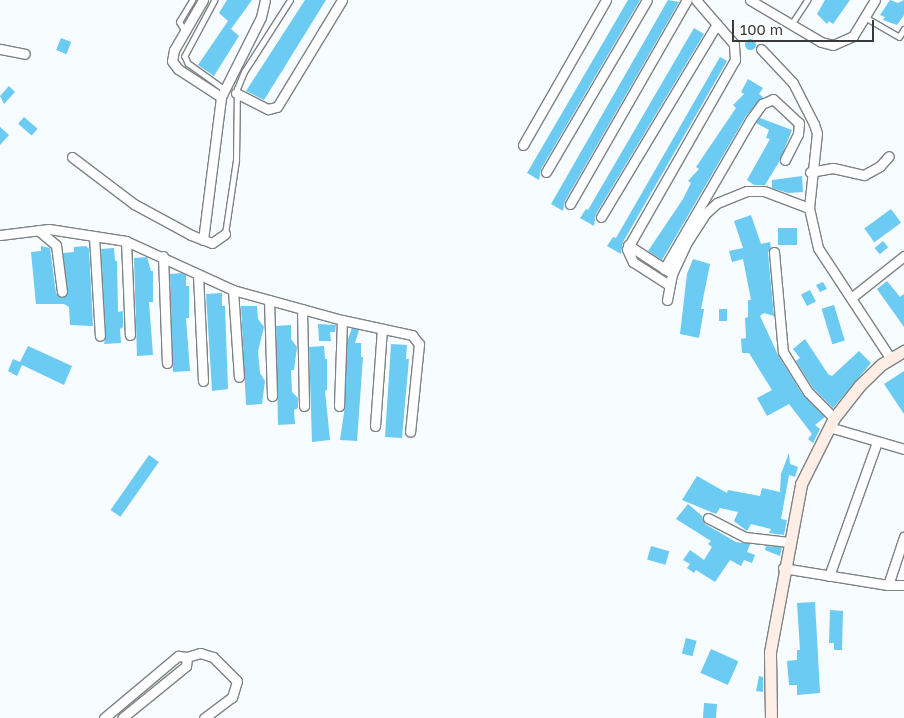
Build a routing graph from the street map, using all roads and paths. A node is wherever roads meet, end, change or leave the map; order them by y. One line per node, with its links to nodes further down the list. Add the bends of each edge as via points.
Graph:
1 (192, 0): 18 (lane, via 179,22)
2 (203, 0): 18 (street)
3 (215, 0): 22 (lane, via 184,56)
4 (264, 0): 22 (street, via 261,17)
5 (290, 0): 23 (lane, via 244,72)
6 (342, 0): 23 (street, via 277,107 268,109)
7 (606, 0): 24 (street)
8 (647, 0): 28 (street)
9 (687, 0): 30 (street)
10 (696, 0): 15 (street)
11 (750, 0): 16 (street)
12 (807, 0): 16 (lane)
13 (875, 0): 14 (street)
14 (865, 17): 16 (street, via 853,36 833,45); 17 (lane, via 899,37)
15 (717, 24): 32 (street); 39 (street, via 734,44 732,67)
16 (791, 25)
17 (904, 29)
18 (184, 30): 22 (street, via 172,55 174,66)
19 (0, 49): 21 (street)
20 (761, 49): 29 (street, via 792,83 814,124 816,148)
21 (25, 54)
22 (223, 93): 37 (street)
23 (236, 93): 34 (lane, via 236,160)
24 (523, 145)
25 (889, 156): 29 (street, via 880,166 864,175 833,168)
26 (72, 157): 37 (street, via 134,204)
27 (785, 160): 43 (street, via 799,131 799,123 779,103 768,100 751,119)
28 (546, 172)
29 (810, 172): 31 (street)
30 (570, 204)
31 (809, 208): 43 (street, via 764,191 731,196 705,214); 48 (street, via 818,248)
32 (601, 217)
33 (38, 230): 35 (street); 36 (street); 47 (street, via 56,245)
34 (226, 234): 37 (street, via 212,243)
35 (0, 235)
36 (94, 236): 38 (street); 55 (street)
37 (203, 240)
38 (126, 241): 41 (street); 54 (street)
39 (628, 245): 43 (street); 45 (street, via 630,260)
40 (774, 252): 64 (street, via 783,352)
41 (163, 256): 44 (street); 58 (street)
42 (904, 256): 48 (street)
43 (668, 272): 45 (street)
44 (198, 275): 46 (street); 60 (street)
45 (669, 285): 50 (street)
46 (233, 290): 49 (street); 59 (street)
47 (62, 292)
48 (851, 298): 57 (street)
49 (269, 300): 51 (street); 61 (street)
50 (667, 300)
51 (302, 309): 52 (street); 62 (street)
52 (342, 320): 53 (street); 63 (street)
53 (382, 330): 65 (street); 66 (street, via 412,335 418,341)
54 (130, 335)
55 (100, 336)
56 (904, 351): 57 (street)
57 (891, 359): 64 (street, via 860,384)
58 (167, 363)
59 (239, 377)
60 (203, 381)
61 (272, 396)
62 (304, 406)
63 (339, 406)
64 (832, 422): 67 (street); 71 (street, via 801,484)
65 (376, 426)
66 (410, 432)
67 (878, 442): 68 (street); 73 (street)
68 (904, 449)
69 (708, 518): 71 (street, via 745,537)
70 (904, 537): 75 (street)
71 (789, 542): 72 (street)
72 (783, 568): 73 (street); 80 (street, via 770,652)
73 (829, 576): 75 (street)
74 (904, 584): 75 (street)
75 (888, 585)
76 (187, 657): 77 (street, via 178,656); 78 (street, via 186,666); 79 (street, via 200,653 213,657 236,681 232,696)
77 (104, 718)
78 (122, 718)
79 (204, 718)
80 (771, 718)

